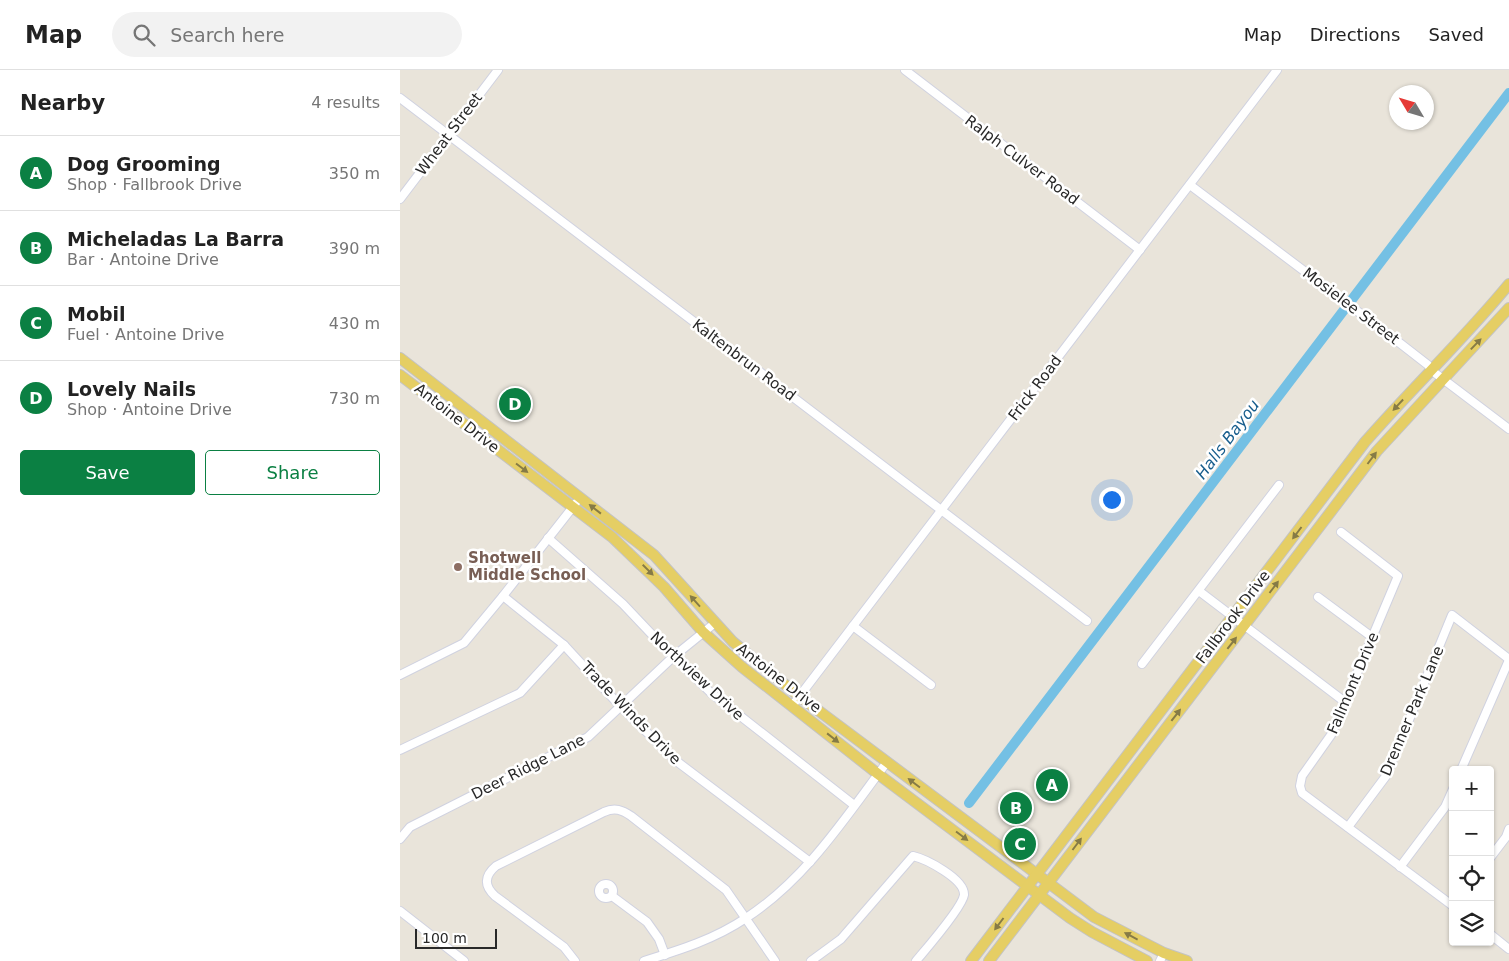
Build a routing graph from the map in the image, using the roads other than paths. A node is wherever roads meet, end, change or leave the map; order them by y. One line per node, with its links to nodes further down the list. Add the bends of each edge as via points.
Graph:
1 (498, 70): 5 (street, Wheat Street)
2 (905, 70): 8 (street, Ralph Culver Road)
3 (1277, 70): 6 (street, Frick Road)
4 (400, 98): 5 (street, Kaltenbrun Road)
5 (448, 135): 7 (street, Wheat Street); 21 (street, Kaltenbrun Road)
6 (1190, 185): 8 (street, Frick Road); 12 (street, Mosielee Street)
7 (400, 199)
8 (1140, 250): 21 (street, Frick Road)
9 (1509, 284): 12 (main road, Fallbrook Drive)
10 (1509, 308): 14 (main road, Fallbrook Drive, one-way to 10)
11 (400, 358): 15 (main road, Antoine Drive)
12 (1431, 370): 14 (street, Mosielee Street); 27 (main road, Fallbrook Drive, one-way to 27, via 1366,442)
13 (400, 375): 16 (main road, Antoine Drive)
14 (1443, 379): 17 (street, Mosielee Street); 31 (main road, Fallbrook Drive, one-way to 14, via 1377,451)
15 (463, 406): 16 (main road); 19 (main road, Antoine Drive)
16 (455, 416): 20 (main road, Antoine Drive, one-way to 20)
17 (1509, 429)
18 (1279, 485): 24 (street)
19 (580, 497): 20 (street); 29 (main road, Antoine Drive, one-way to 19, via 654,555)
20 (572, 507): 23 (street); 32 (main road, Antoine Drive, one-way to 32, via 639,561)
21 (942, 510): 28 (street, Kaltenbrun Road); 30 (street, Frick Road)
22 (1341, 532): 33 (street, Fallmont Drive, via 1398,576)
23 (548, 538): 25 (street); 35 (street, Northview Drive, via 623,604)
24 (1198, 591): 27 (street); 37 (street)
25 (503, 596): 34 (street, Trade Winds Drive); 38 (street, via 464,643)
26 (1318, 597): 33 (street)
27 (1233, 617): 31 (street); 45 (main road, Fallbrook Drive)
28 (1088, 621)
29 (715, 623): 32 (street, Deer Ridge Lane); 40 (main road, Antoine Drive, via 733,642)
30 (853, 626): 39 (street); 40 (street, Frick Road)
31 (1245, 626): 41 (street); 48 (main road, Fallbrook Drive, one-way to 31)
32 (703, 632): 35 (street, Deer Ridge Lane); 42 (main road, Antoine Drive)
33 (1372, 637): 41 (street, Fallmont Drive)
34 (564, 645): 43 (street, Trade Winds Drive); 44 (street, via 520,693)
35 (674, 657): 43 (street, Deer Ridge Lane); 51 (street, Northview Drive, via 711,693)
36 (1509, 660): 47 (street); 52 (street, Drenner Park Lane, via 1452,615 1386,776)
37 (1142, 664)
38 (400, 675)
39 (931, 685)
40 (800, 696): 42 (street, Frick Road); 46 (main road, Antoine Drive)
41 (1345, 702): 52 (street, Fallmont Drive, via 1331,735 1302,776 1300,786 1306,796)
42 (792, 706): 49 (main road, Antoine Drive, one-way to 49)
43 (621, 707): 54 (street, Deer Ridge Lane, via 588,737 410,827); 56 (street, Trade Winds Drive, via 675,760)
44 (400, 750)
45 (1124, 760): 48 (main road); 58 (main road, Fallbrook Drive)
46 (887, 762): 49 (street); 58 (main road, Antoine Drive, one-way to 46)
47 (1463, 766)
48 (1135, 768): 59 (main road, Fallbrook Drive, one-way to 48)
49 (878, 774): 51 (street); 60 (main road, Antoine Drive, one-way to 60)
50 (1449, 798): 57 (street)
51 (854, 806): 56 (street)
52 (1348, 827): 57 (street)
53 (1509, 829): 55 (street)
54 (400, 839)
55 (1492, 856)
56 (810, 862): 65 (street, via 766,904)
57 (1400, 867): 63 (street)
58 (1037, 874): 59 (main road, Antoine Drive); 60 (main road, Fallbrook Drive)
59 (1048, 883): 61 (main road, Fallbrook Drive); 69 (main road, Antoine Drive, one-way to 59, via 1094,917)
60 (1028, 886): 61 (main road, Antoine Drive); 77 (main road, Fallbrook Drive, one-way to 77)
61 (1039, 894): 78 (main road, Fallbrook Drive); 79 (main road, Antoine Drive, via 1092,932)
62 (612, 896): 68 (street, via 647,922)
63 (1449, 903)
64 (400, 911): 71 (street)
65 (746, 918): 68 (street, via 706,940); 72 (street, via 718,883 631,816 615,809 496,866 486,877 495,896 564,947); 74 (street)
66 (1494, 937): 67 (street)
67 (1508, 946)
68 (665, 955): 73 (street)
69 (1162, 957): 70 (main road, Antoine Drive)
70 (1174, 959): 80 (main road, Antoine Drive)
71 (464, 961)
72 (575, 961)
73 (644, 961)
74 (775, 961)
75 (812, 961): 76 (street, via 841,939 913,856 930,862 960,884 964,892 946,924)
76 (916, 961)
77 (971, 961)
78 (989, 961)
79 (1147, 961)
80 (1187, 961)

